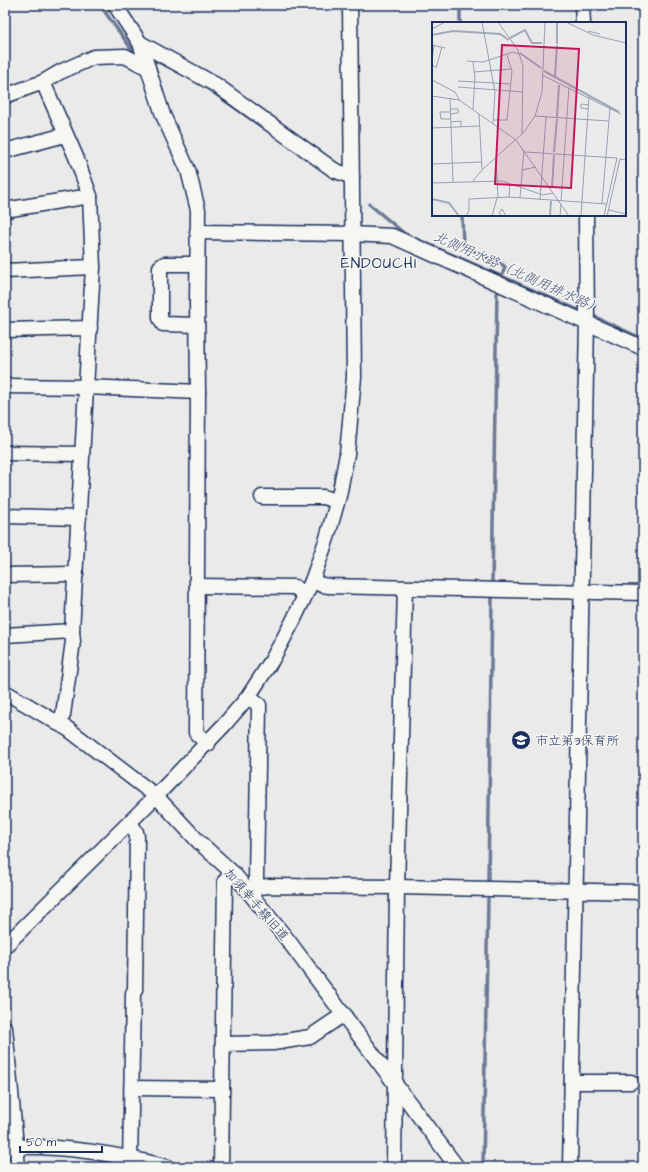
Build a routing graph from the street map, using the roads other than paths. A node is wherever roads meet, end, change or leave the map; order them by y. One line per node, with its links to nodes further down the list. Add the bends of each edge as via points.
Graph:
1 (115, 5): 5 (street)
2 (350, 5): 11 (street)
3 (582, 5): 4 (street)
4 (583, 22)
5 (141, 46): 6 (street); 11 (street, via 216,85 334,170)
6 (147, 66): 7 (street, via 125,56 94,57); 15 (street, via 163,115 188,170 198,210)
7 (43, 82): 8 (street); 9 (street)
8 (5, 96)
9 (65, 135): 10 (street); 12 (street)
10 (5, 151)
11 (352, 177): 16 (street)
12 (90, 196): 13 (street); 18 (street)
13 (5, 210)
14 (586, 216): 20 (street)
15 (197, 232): 16 (street); 17 (street)
16 (352, 234): 20 (street, via 392,236); 31 (street, via 354,377 347,454)
17 (197, 264): 21 (street); 21 (street, via 164,264 160,267 160,318 163,324)
18 (93, 267): 19 (street); 22 (street)
19 (5, 271)
20 (587, 322): 24 (street); 39 (street)
21 (197, 325): 27 (street)
22 (90, 328): 23 (street); 26 (street)
23 (5, 330)
24 (643, 348)
25 (5, 386): 26 (street)
26 (87, 387): 27 (street); 29 (street)
27 (198, 392): 37 (street)
28 (5, 453): 29 (street)
29 (82, 454): 33 (street)
30 (262, 497): 31 (street, via 323,497)
31 (337, 502): 36 (street)
32 (5, 516): 33 (street)
33 (79, 518): 34 (street)
34 (76, 574): 35 (street); 42 (street)
35 (5, 575)
36 (312, 581): 38 (street, via 329,586); 41 (street)
37 (197, 586): 41 (street, via 295,587); 47 (street, via 196,733)
38 (404, 588): 39 (street); 51 (street)
39 (582, 592): 40 (street); 53 (street)
40 (643, 593)
41 (305, 595): 45 (street, via 275,653)
42 (72, 631): 43 (street); 46 (street, via 73,641 63,715)
43 (5, 634)
44 (5, 692): 46 (street, 加須幸手線旧道)
45 (248, 696): 47 (street); 52 (street, via 259,704)
46 (58, 723): 48 (street, 加須幸手線旧道)
47 (208, 744): 48 (street)
48 (156, 796): 49 (street); 50 (street, 加須幸手線旧道, via 199,842)
49 (130, 823): 55 (street); 62 (street, via 137,837)
50 (234, 874): 52 (street, 加須幸手線旧道); 58 (street, via 225,881)
51 (397, 887): 52 (street, via 269,886); 53 (street); 59 (street)
52 (254, 891): 56 (street, 加須幸手線旧道)
53 (576, 891): 54 (street); 60 (street)
54 (643, 892)
55 (5, 946)
56 (344, 1014): 58 (street, via 310,1037 273,1044); 59 (street, 加須幸手線旧道)
57 (5, 1028): 64 (street)
58 (223, 1044): 63 (street)
59 (395, 1082): 69 (street); 70 (street, 加須幸手線旧道)
60 (572, 1082): 61 (street); 71 (street)
61 (631, 1082)
62 (132, 1088): 63 (street); 65 (street)
63 (222, 1089): 68 (street)
64 (11, 1147): 65 (street, via 59,1147); 66 (street)
65 (131, 1162): 67 (street)
66 (18, 1167)
67 (168, 1167)
68 (221, 1167)
69 (394, 1167)
70 (457, 1167)
71 (570, 1167)

